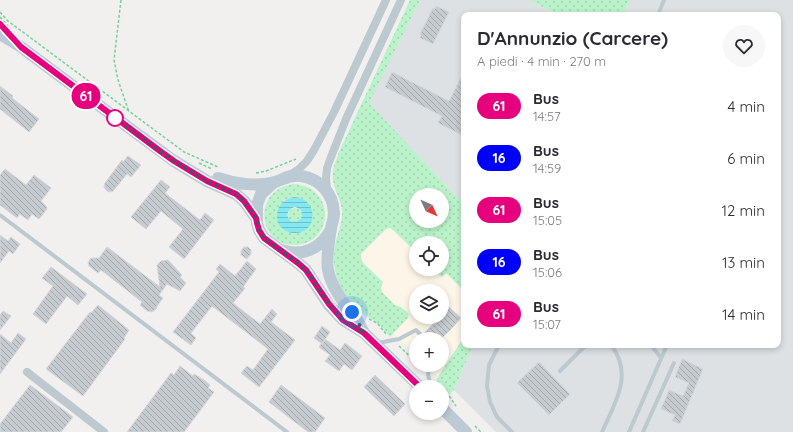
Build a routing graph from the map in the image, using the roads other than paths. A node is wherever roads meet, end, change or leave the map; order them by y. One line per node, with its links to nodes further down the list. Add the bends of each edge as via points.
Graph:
1 (386, 0): 7 (street, via 314,150 307,161)
2 (401, 0): 9 (street, via 346,119 327,168)
3 (664, 0): 4 (lane)
4 (659, 12)
5 (3, 28): 6 (main road, via 21,47 174,161)
6 (192, 165): 8 (main road, via 230,182 248,185); 11 (main road, via 207,181 236,194)
7 (288, 176): 8 (main road); 9 (main road, via 312,179)
8 (274, 182): 11 (main road, via 261,194)
9 (327, 190): 12 (main road, via 334,213)
10 (0, 215): 30 (lane)
11 (256, 218): 13 (main road, via 264,238)
12 (331, 229): 13 (main road, via 324,240 305,251); 14 (main road, via 328,270 338,294)
13 (278, 248): 14 (main road, via 306,270 343,320)
14 (364, 333): 16 (main road)
15 (409, 333): 16 (lane)
16 (375, 344): 26 (main road)
17 (498, 348): 31 (lane, via 489,365 487,386 490,402 497,417)
18 (583, 348): 24 (lane)
19 (614, 348): 32 (lane, via 620,361 622,383)
20 (653, 348): 22 (lane)
21 (666, 348): 22 (lane)
22 (661, 358): 33 (lane)
23 (674, 363): 34 (lane)
24 (560, 371)
25 (28, 372): 29 (street)
26 (413, 380)
27 (449, 413): 28 (main road)
28 (471, 429)
29 (104, 432)
30 (287, 432)
31 (512, 432)
32 (602, 432)
33 (629, 432)
34 (643, 432)

